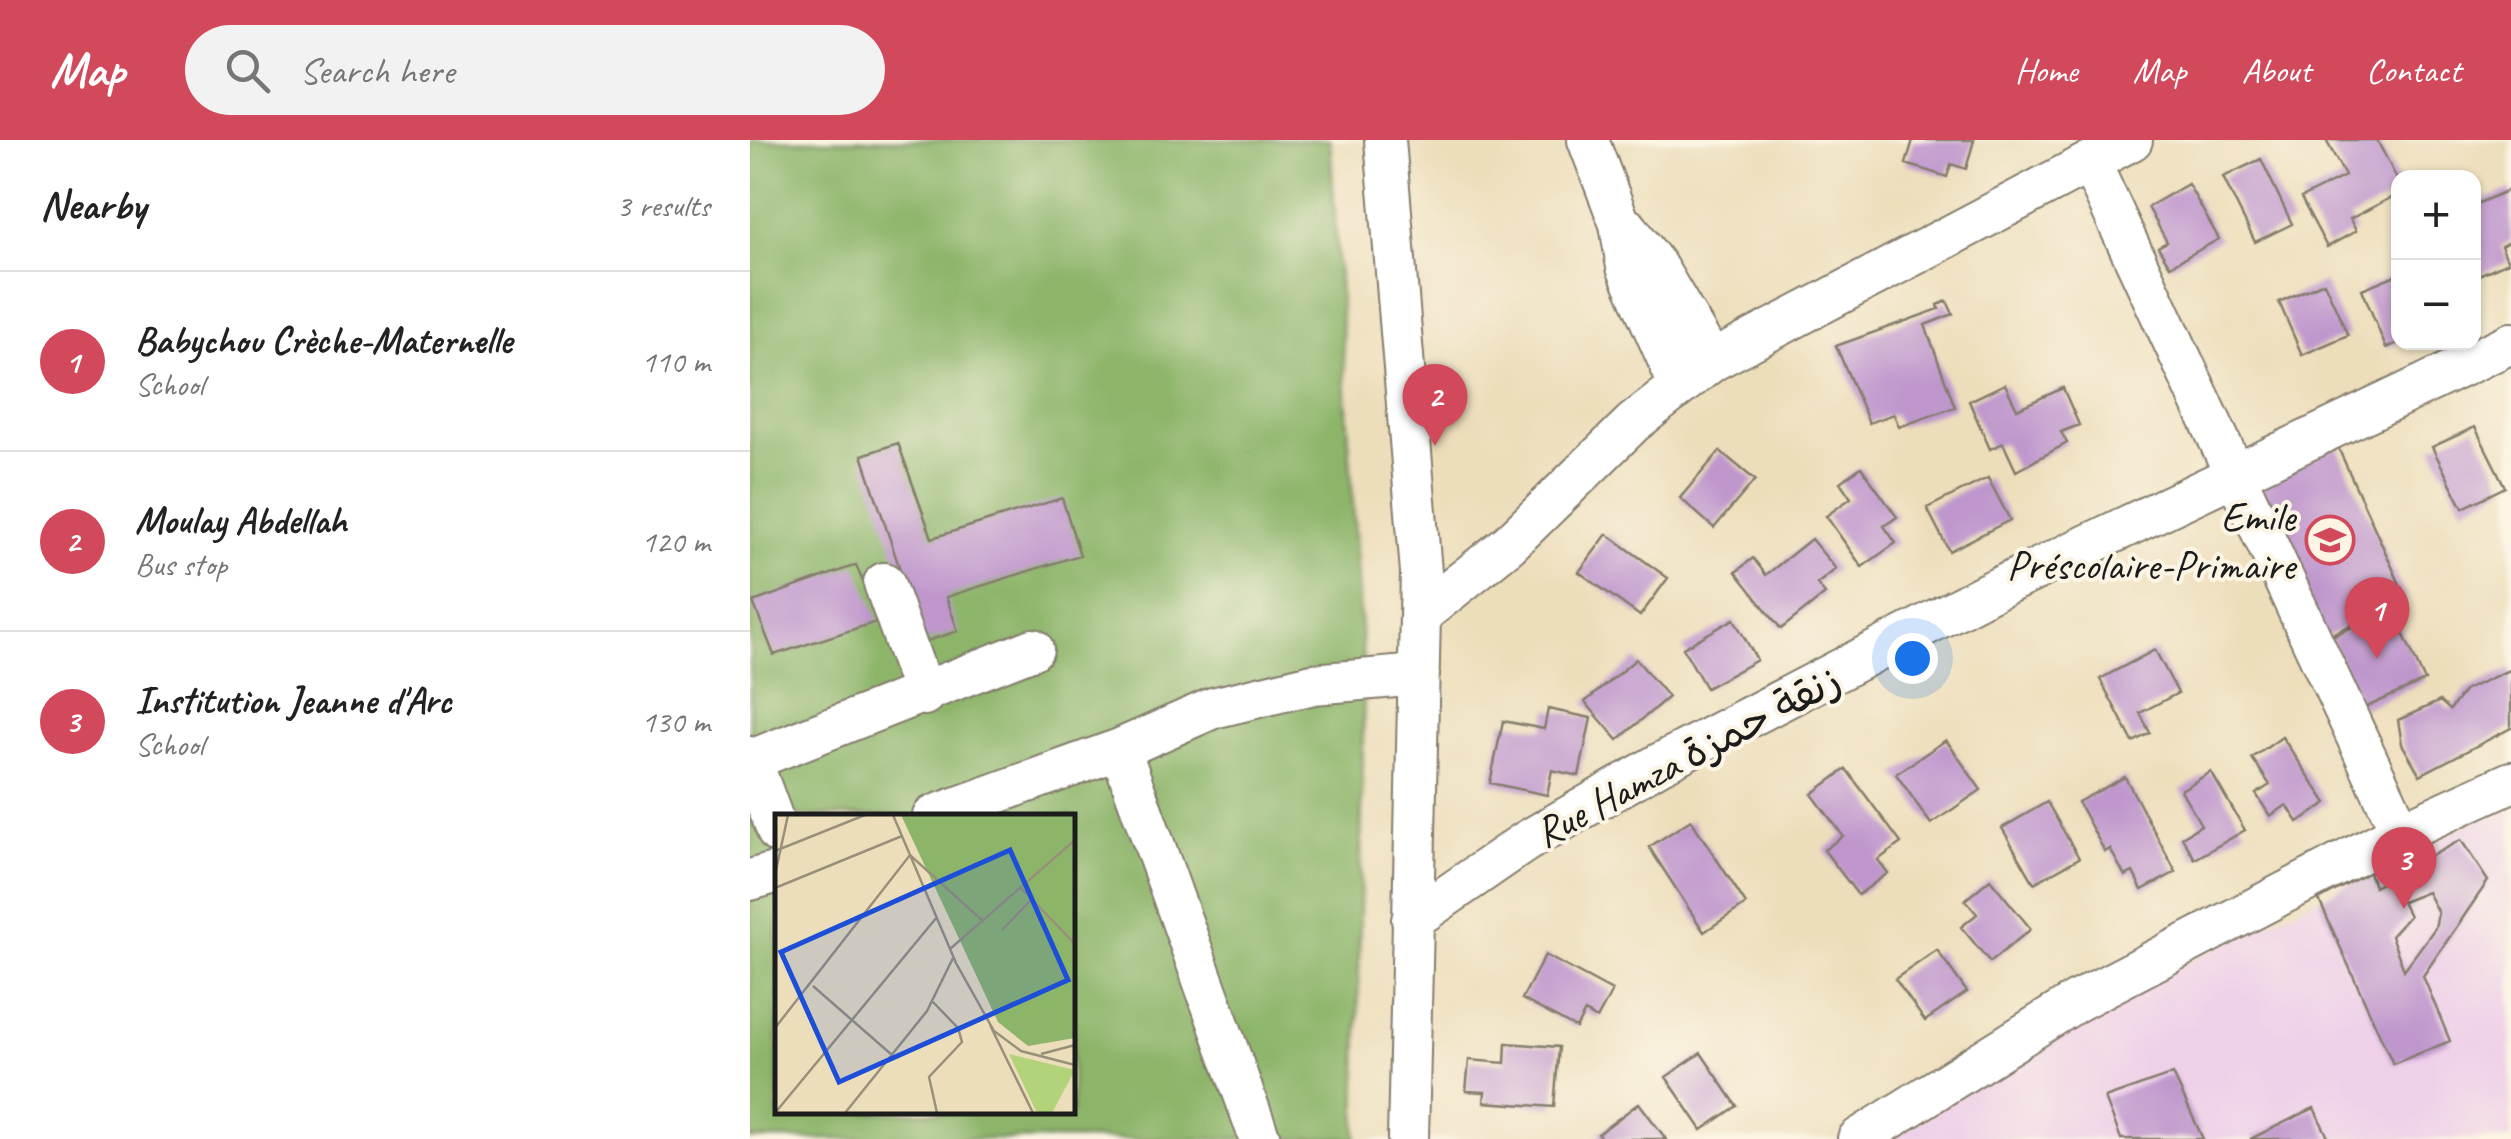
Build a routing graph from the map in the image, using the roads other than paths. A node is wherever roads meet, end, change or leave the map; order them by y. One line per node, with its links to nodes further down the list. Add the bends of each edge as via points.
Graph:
1 (1385, 140): 11 (street)
2 (1588, 140): 5 (street)
3 (2132, 140): 4 (street)
4 (2090, 162): 7 (street); 9 (street)
5 (1620, 224): 7 (street, via 1645,250); 8 (street, via 1627,267)
6 (2511, 344): 9 (street, Rue Hamza زنقة حمزة)
7 (1712, 361): 8 (street)
8 (1679, 385): 11 (street, via 1510,544)
9 (2234, 472): 20 (street); 23 (street, Rue Hamza زنقة حمزة, via 1659,764 1524,842)
10 (884, 583): 14 (street)
11 (1420, 615): 13 (street)
12 (1033, 649): 14 (street)
13 (1419, 675): 15 (street, via 1263,693); 23 (street)
14 (924, 695): 16 (street)
15 (1120, 750): 18 (street); 24 (street)
16 (750, 759): 19 (street)
17 (2511, 782): 20 (street)
18 (939, 814)
19 (775, 824)
20 (2401, 832): 26 (street, via 2076,1000)
21 (775, 873): 22 (street)
22 (750, 880)
23 (1412, 920): 25 (street)
24 (1260, 1139)
25 (1408, 1139)
26 (1858, 1139)

